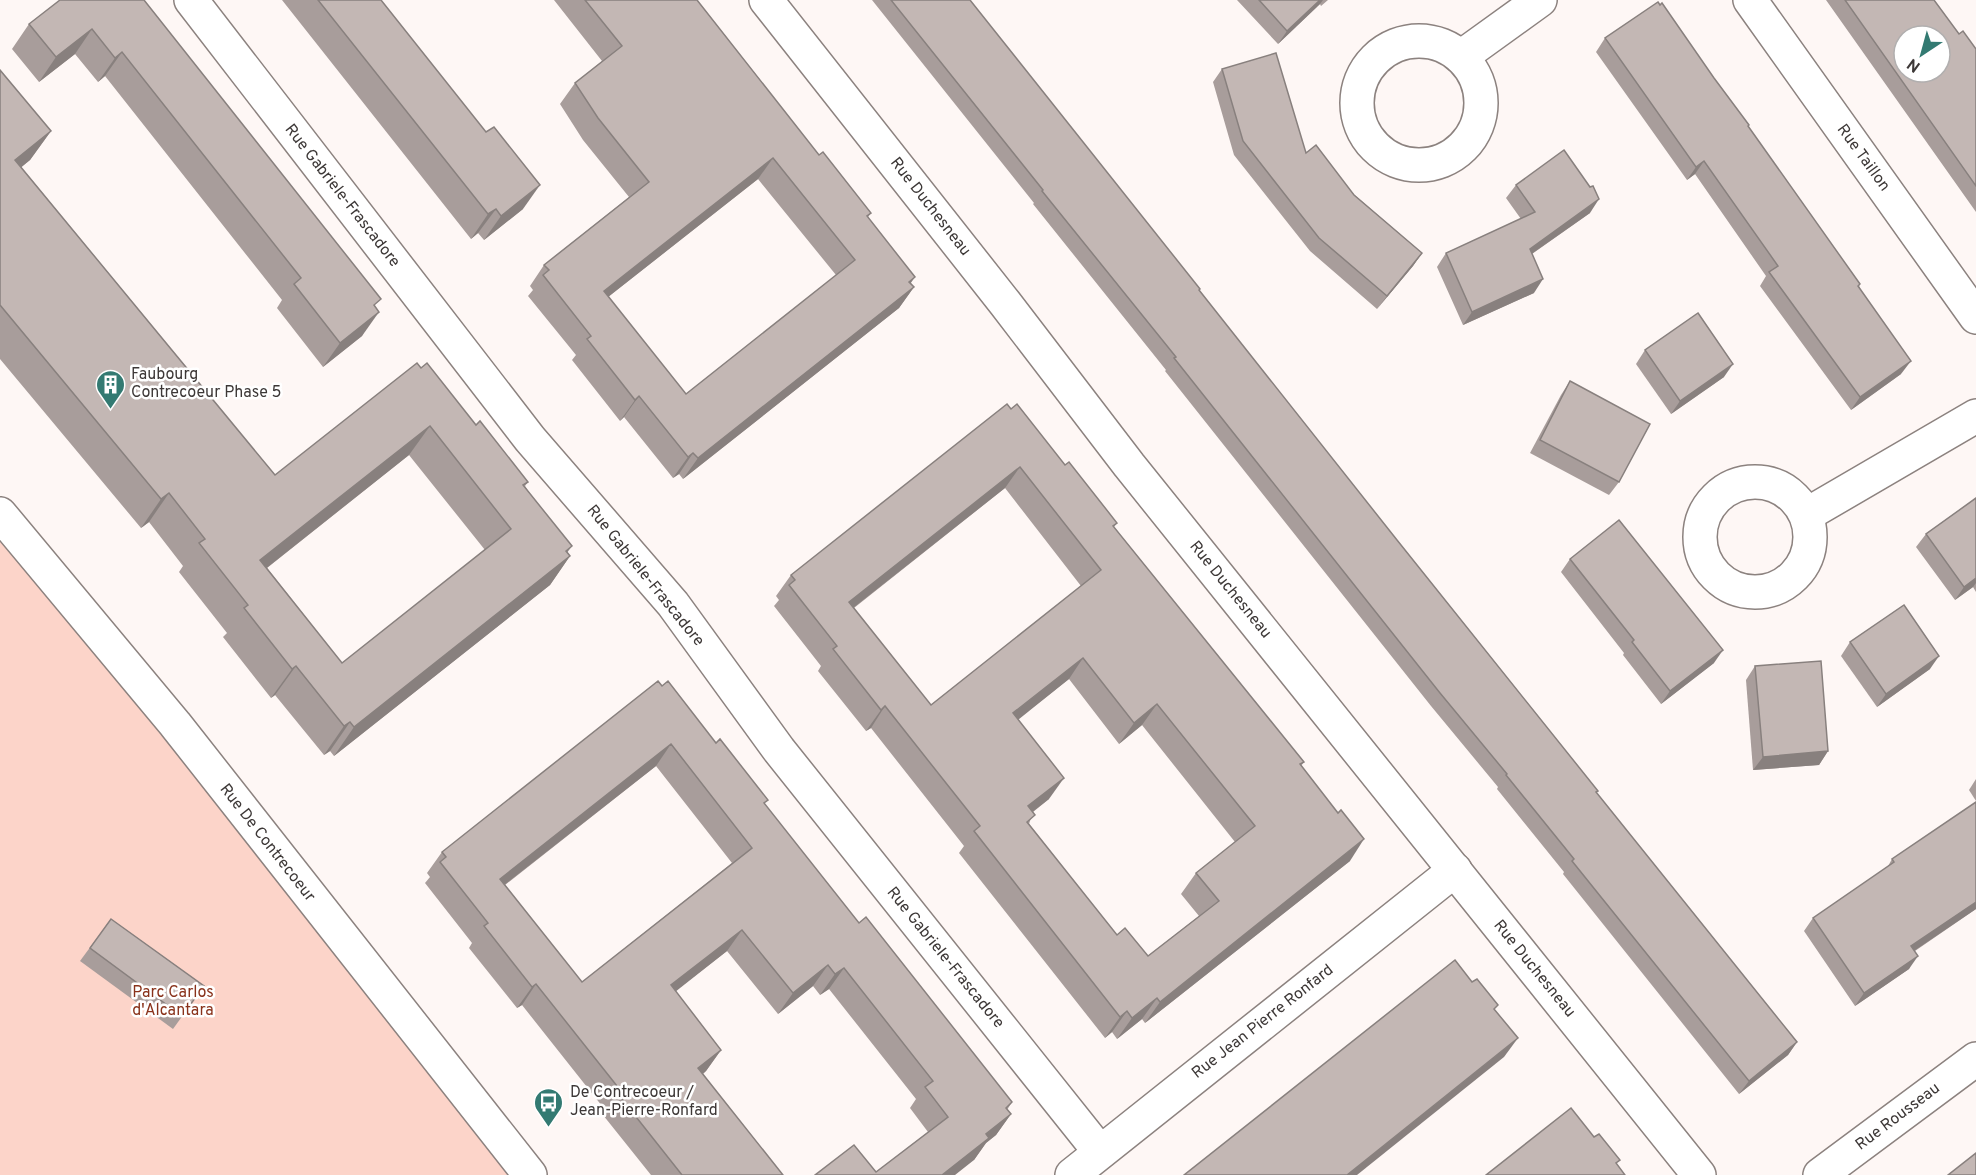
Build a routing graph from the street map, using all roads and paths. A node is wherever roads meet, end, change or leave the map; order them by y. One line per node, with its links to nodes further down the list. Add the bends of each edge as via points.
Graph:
1 (191, 0): 12 (street, Rue Gabriele-Frascadore, via 530,439 673,604 779,750)
2 (766, 0): 10 (street, Rue Duchesneau, via 1129,465)
3 (1540, 0): 5 (street)
4 (1750, 0): 6 (street, Rue Taillon)
5 (1461, 57)
6 (1976, 317)
7 (1976, 416): 9 (street)
8 (0, 514): 13 (street, Rue De Contrecoeur, via 175,724)
9 (1806, 515)
10 (1455, 870): 12 (street, Rue Jean Pierre Ronfard); 15 (street, Rue Duchesneau)
11 (1976, 1059): 16 (street, Rue Rousseau)
12 (1100, 1152): 14 (street, Rue Jean Pierre Ronfard)
13 (530, 1175)
14 (1072, 1175)
15 (1699, 1175)
16 (1820, 1175)

